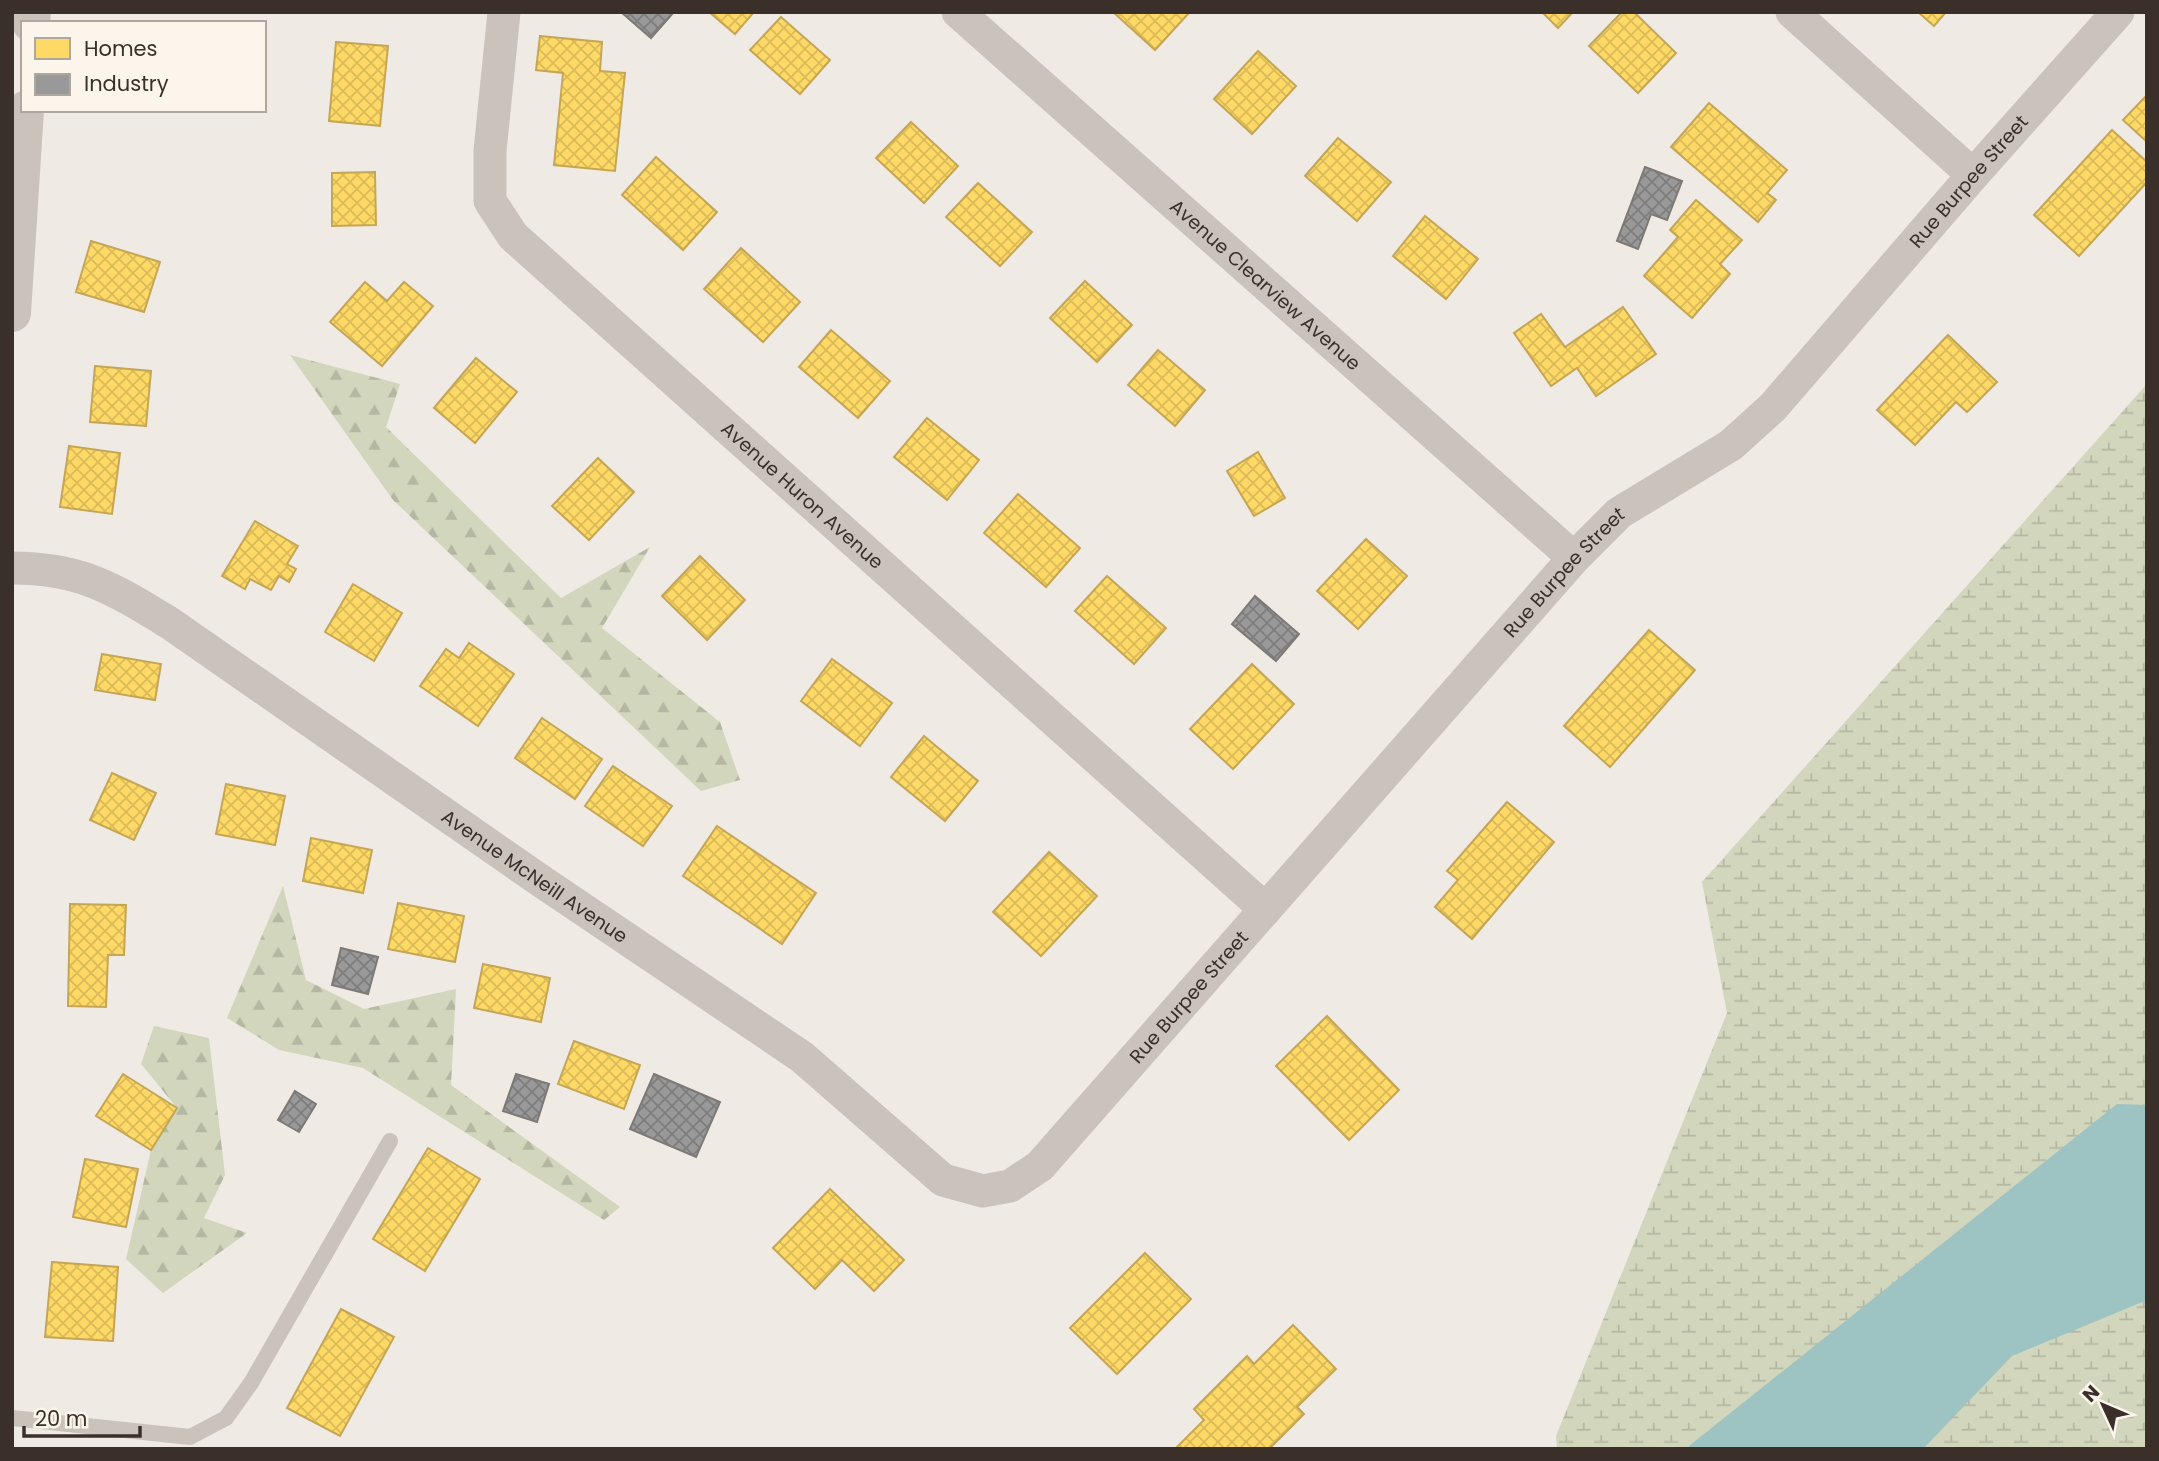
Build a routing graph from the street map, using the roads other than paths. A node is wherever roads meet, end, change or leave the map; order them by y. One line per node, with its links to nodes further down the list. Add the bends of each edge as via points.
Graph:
1 (504, 12): 10 (street, Avenue Huron Avenue, via 490,201 513,236)
2 (958, 12): 8 (street, Avenue Clearview Avenue)
3 (1792, 12): 6 (street)
4 (2118, 12): 6 (street, Rue Burpee Street)
5 (25, 112): 7 (street)
6 (1973, 175): 8 (street, Rue Burpee Street, via 1773,407 1731,445 1619,513)
7 (12, 313)
8 (1573, 558): 10 (street, Rue Burpee Street)
9 (12, 568): 12 (street, Avenue McNeill Avenue, via 65,572 111,587 171,624 802,1057 943,1180 983,1191 1010,1186)
10 (1264, 908): 12 (street, Rue Burpee Street)
11 (390, 1141): 13 (lane, via 251,1383 226,1418 190,1437)
12 (1040, 1166)
13 (12, 1418)

